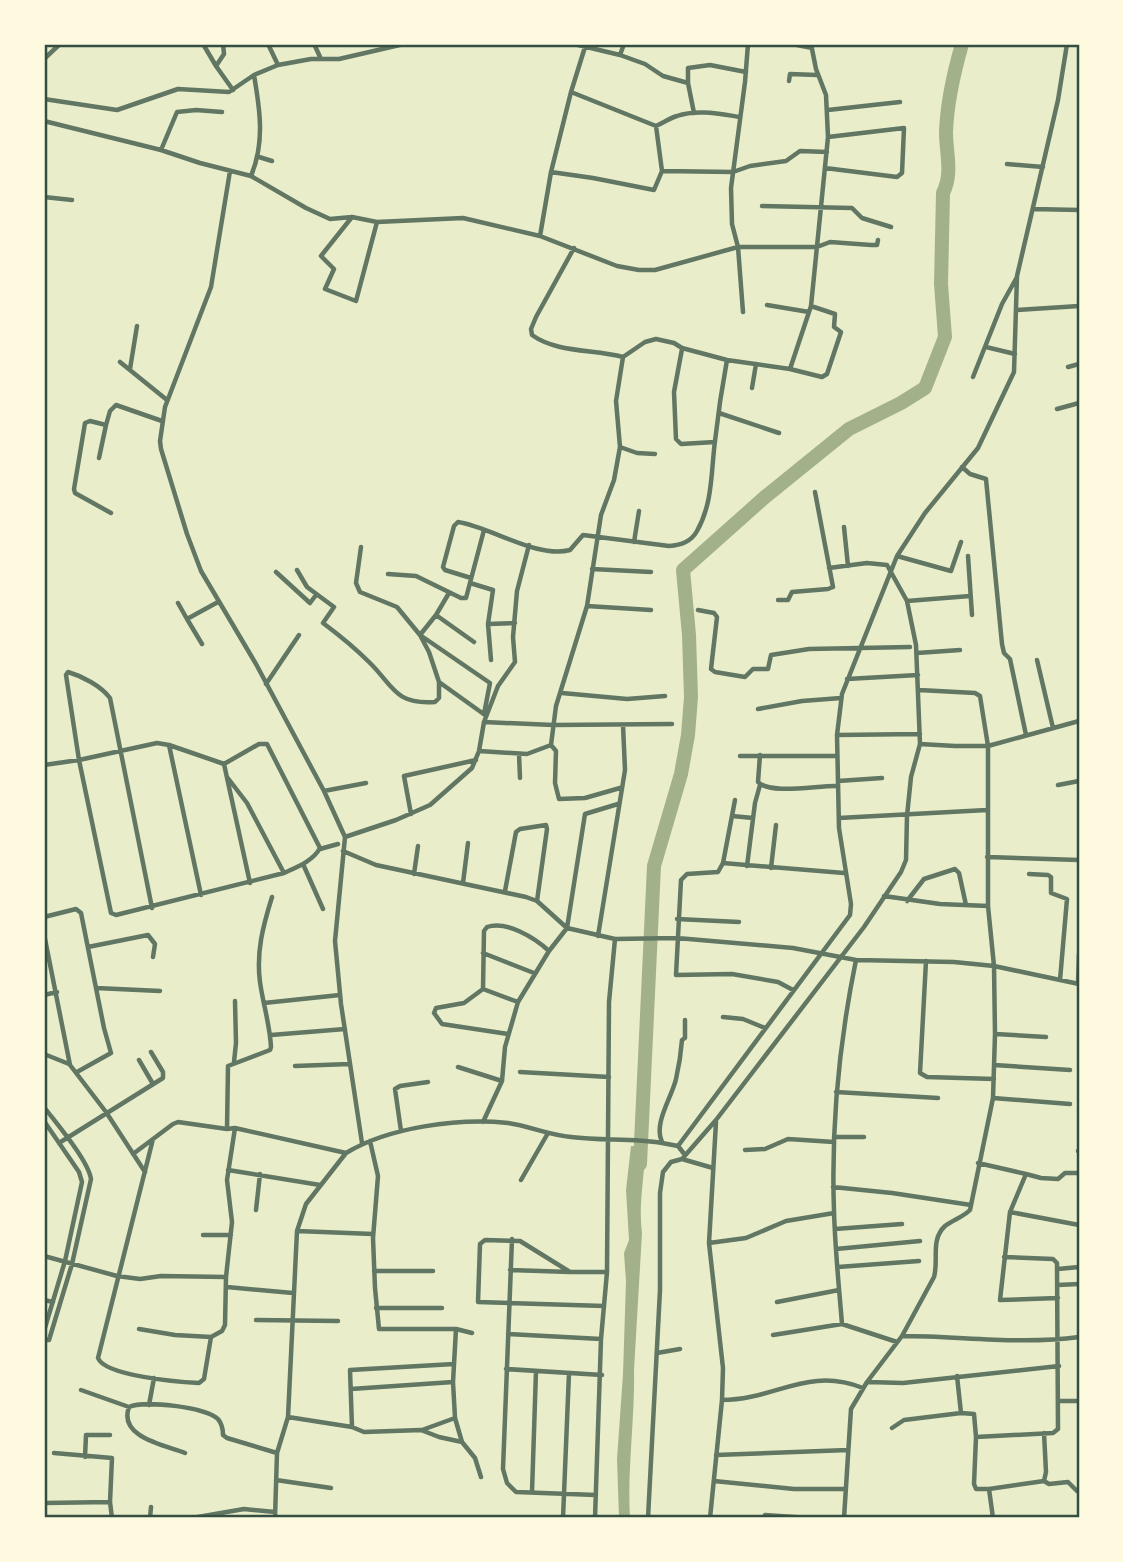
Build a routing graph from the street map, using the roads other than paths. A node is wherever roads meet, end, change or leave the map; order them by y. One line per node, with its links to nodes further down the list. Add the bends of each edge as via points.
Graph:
1 (60, 44): 15 (street)
2 (203, 44): 18 (street)
3 (223, 44): 18 (street, via 224,54)
4 (268, 44): 17 (street)
5 (314, 44): 16 (street)
6 (404, 44): 16 (street)
7 (574, 44): 13 (street)
8 (624, 44): 14 (street)
9 (748, 44): 19 (street)
10 (792, 44): 12 (street)
11 (1068, 44): 40 (street)
12 (812, 46): 21 (street)
13 (585, 47): 14 (street); 25 (street)
14 (620, 55): 23 (street)
15 (44, 59)
16 (321, 59): 17 (street)
17 (278, 65): 20 (street)
18 (216, 66): 24 (street)
19 (746, 72): 23 (street, via 710,65 688,68); 31 (street)
20 (254, 75): 24 (street); 37 (street, via 261,121)
21 (817, 75): 22 (street, via 790,74); 28 (street)
22 (789, 81)
23 (688, 83): 30 (street)
24 (233, 90): 26 (street, via 178,89 117,110)
25 (571, 92): 33 (street); 43 (street)
26 (44, 99)
27 (900, 102): 28 (street)
28 (828, 110): 34 (street)
29 (222, 112): 35 (street, via 177,112)
30 (694, 113): 31 (street); 33 (street)
31 (740, 117): 45 (street)
32 (44, 121): 35 (street)
33 (656, 126): 44 (street)
34 (828, 137): 36 (street); 41 (street, via 902,128 902,173 897,177)
35 (161, 150): 42 (street)
36 (827, 152): 41 (street); 45 (street, via 800,151 786,161)
37 (259, 157): 38 (street); 46 (street)
38 (272, 161)
39 (1007, 164): 40 (street)
40 (1043, 167): 51 (street)
41 (825, 168): 50 (street)
42 (230, 172): 46 (street); 82 (street, via 211,287)
43 (551, 172): 44 (street, via 654,190); 56 (street)
44 (662, 172): 45 (street)
45 (733, 172): 58 (street, via 731,216)
46 (251, 176): 53 (street, via 322,216)
47 (44, 197): 48 (street)
48 (72, 200)
49 (762, 206): 50 (street)
50 (821, 206): 55 (street, via 856,209 862,218); 59 (street)
51 (1033, 209): 52 (street); 61 (street)
52 (1079, 211)
53 (352, 217): 54 (street); 54 (street, via 321,256 334,269 325,289 354,301 359,300)
54 (377, 222): 56 (street, via 463,218)
55 (891, 227)
56 (540, 236): 60 (street)
57 (878, 240): 59 (street, via 877,245 830,242)
58 (738, 247): 59 (street); 60 (street, via 644,271 617,266); 66 (street)
59 (817, 247): 63 (street)
60 (574, 248): 72 (street, via 531,333 574,350)
61 (1017, 276): 65 (street); 69 (street)
62 (767, 305): 67 (street)
63 (811, 306): 67 (street); 78 (street, via 835,314 834,327 841,334 824,376)
64 (1079, 306): 65 (street)
65 (1017, 310): 71 (street)
66 (743, 312)
67 (809, 312): 78 (street)
68 (137, 326): 79 (street)
69 (986, 347): 71 (street); 80 (street)
70 (682, 348): 72 (street, via 653,340); 73 (street); 89 (street, via 674,392 677,439 681,444)
71 (1015, 354): 93 (street, via 1014,372 995,415)
72 (622, 358): 90 (street, via 616,401)
73 (727, 360): 75 (street); 85 (street)
74 (120, 362): 79 (street)
75 (756, 364): 78 (street); 81 (street)
76 (1079, 364): 77 (street)
77 (1068, 367)
78 (790, 369)
79 (130, 370): 82 (street)
80 (973, 377)
81 (752, 388)
82 (167, 400): 86 (street)
83 (1079, 403): 84 (street)
84 (1057, 408)
85 (719, 413): 88 (street); 89 (street)
86 (162, 421): 87 (street, via 116,405); 122 (street, via 160,441 167,471 194,556)
87 (106, 425): 92 (street); 96 (street, via 85,423 73,486 75,493)
88 (779, 433)
89 (715, 442): 100 (street, via 711,489 696,532 682,544)
90 (620, 447): 91 (street); 99 (street)
91 (655, 454)
92 (99, 458)
93 (962, 467): 104 (street); 160 (street, via 986,479 1002,644 1010,659)
94 (815, 492): 107 (street)
95 (639, 510): 100 (street)
96 (111, 513)
97 (844, 527): 106 (street)
98 (484, 530): 102 (street); 114 (street); 114 (street, via 457,523 443,567)
99 (598, 537): 100 (street); 102 (street, via 581,536 565,551); 108 (street)
100 (634, 542)
101 (961, 542): 104 (street, via 951,571)
102 (529, 545): 130 (street, via 517,590)
103 (361, 547): 133 (street, via 358,590 397,607)
104 (897, 556): 110 (street)
105 (968, 556): 119 (street)
106 (848, 566): 107 (street); 110 (street, via 878,563)
107 (830, 568): 120 (street, via 831,589 792,592 788,600)
108 (592, 569): 112 (street); 124 (street)
109 (297, 570): 115 (street)
110 (891, 570): 121 (street); 136 (street)
111 (276, 572): 117 (street)
112 (651, 572)
113 (388, 574): 116 (street, via 416,576)
114 (470, 581): 116 (street, via 467,596); 131 (street, via 493,590)
115 (307, 587): 117 (street); 118 (street)
116 (449, 593): 127 (street)
117 (300, 594): 118 (street, via 310,603)
118 (316, 595): 144 (street, via 334,607 323,623 398,694 435,702)
119 (970, 596): 121 (street); 128 (street)
120 (778, 600)
121 (907, 601): 139 (street)
122 (218, 602): 129 (street); 145 (street)
123 (178, 603): 129 (street)
124 (587, 606): 125 (street); 147 (street)
125 (651, 610)
126 (698, 610): 136 (street, via 717,617 710,665 715,672 745,677 751,670 769,669 772,654)
127 (436, 615): 133 (street); 134 (street)
128 (972, 615)
129 (187, 619): 135 (street)
130 (515, 623): 131 (street); 151 (street, via 515,662)
131 (488, 625): 140 (street)
132 (299, 635): 145 (street)
133 (420, 635): 144 (street); 151 (street, via 491,683)
134 (474, 642)
135 (202, 644)
136 (860, 648): 137 (street); 143 (street)
137 (910, 648)
138 (960, 650): 139 (street)
139 (917, 653): 142 (street)
140 (491, 660)
141 (1037, 660): 157 (street)
142 (918, 675): 143 (street); 146 (street)
143 (846, 679): 149 (street)
144 (439, 682): 151 (street)
145 (266, 684): 184 (street)
146 (919, 690): 158 (street); 164 (street, via 978,694)
147 (562, 693): 148 (street, via 627,699); 156 (street)
148 (665, 696)
149 (841, 698): 150 (street); 159 (street)
150 (758, 709)
151 (485, 715): 153 (street)
152 (1079, 721): 157 (street)
153 (484, 722): 156 (street); 166 (street)
154 (623, 724): 155 (street); 156 (street); 183 (street, via 625,762)
155 (672, 724)
156 (553, 725): 163 (street)
157 (1053, 728): 160 (street)
158 (920, 734): 159 (street); 161 (street)
159 (837, 735): 170 (street)
160 (1026, 735): 164 (street)
161 (920, 744): 164 (street); 188 (street)
162 (169, 745): 165 (street, via 156,743); 173 (street); 213 (street)
163 (551, 745): 167 (street); 183 (street, via 556,751 559,799)
164 (988, 746): 187 (street)
165 (121, 751): 171 (street); 171 (street, via 110,698 70,672); 220 (street)
166 (479, 751): 167 (street); 172 (street)
167 (519, 754): 176 (street)
168 (760, 755): 169 (street); 170 (street); 181 (street)
169 (740, 756)
170 (837, 756): 180 (street)
171 (79, 760): 174 (street); 220 (street, via 110,912 116,915)
172 (476, 760): 189 (street, via 467,775 443,796); 189 (street, via 404,776)
173 (223, 764): 175 (street); 198 (street, via 259,744 269,745)
174 (44, 765)
175 (226, 776): 206 (street, via 247,803); 210 (street)
176 (520, 778)
177 (882, 778): 180 (street)
178 (1079, 781): 182 (street)
179 (366, 783): 184 (street)
180 (838, 784): 181 (street); 192 (street)
181 (760, 785): 191 (street)
182 (1058, 785)
183 (620, 789): 186 (street)
184 (324, 791): 194 (street)
185 (735, 800): 190 (street)
186 (618, 803): 225 (street, via 585,814); 227 (street)
187 (987, 810): 188 (street); 200 (street)
188 (907, 813): 192 (street); 214 (street, via 906,860)
189 (411, 814): 194 (street)
190 (732, 816): 191 (street); 202 (street)
191 (753, 818): 204 (street)
192 (839, 818): 207 (street)
193 (776, 825): 205 (street)
194 (345, 837): 199 (street)
195 (468, 843): 211 (street)
196 (338, 844): 198 (street)
197 (418, 846): 208 (street)
198 (320, 849): 203 (street)
199 (343, 851): 208 (street); 249 (street, via 335,930)
200 (988, 857): 201 (street); 219 (street)
201 (1079, 860)
202 (723, 863): 204 (street); 223 (street, via 720,871 687,874 681,880)
203 (303, 864): 206 (street); 221 (street)
204 (747, 866): 205 (street)
205 (771, 868): 207 (street)
206 (284, 873): 210 (street)
207 (844, 873): 233 (street, via 850,915)
208 (414, 874): 211 (street)
209 (1029, 874): 241 (street, via 1048,875 1051,893 1067,898)
210 (250, 883): 213 (street)
211 (463, 883): 212 (street)
212 (505, 891): 216 (street); 216 (street, via 516,832 547,825)
213 (201, 895): 220 (street)
214 (884, 896): 217 (street); 236 (street)
215 (272, 897): 252 (street, via 260,942)
216 (537, 901): 225 (street)
217 (907, 901): 218 (street); 218 (street, via 923,880 955,869)
218 (966, 905): 219 (street)
219 (988, 905): 239 (street)
220 (152, 908)
221 (323, 909)
222 (44, 917): 230 (street, via 79,910)
223 (677, 919): 224 (street); 228 (street)
224 (739, 922)
225 (567, 928): 227 (street); 231 (street)
226 (44, 934): 247 (street)
227 (597, 936): 229 (street)
228 (677, 938): 229 (street); 233 (street); 245 (street, via 678,977 732,974 778,982)
229 (615, 939): 273 (street)
230 (88, 947): 235 (street, via 148,935 155,944); 243 (street)
231 (549, 951): 232 (street, via 534,938 498,925 484,931); 240 (street)
232 (483, 953): 240 (street); 244 (street)
233 (822, 953): 236 (street); 245 (street)
234 (1079, 954): 242 (street)
235 (153, 957)
236 (841, 957): 237 (street); 284 (street)
237 (856, 960): 238 (street); 278 (street)
238 (926, 961): 239 (street); 274 (street, via 921,1074)
239 (994, 966): 241 (street); 258 (street)
240 (534, 973): 251 (street)
241 (1060, 980): 242 (street)
242 (1078, 984)
243 (96, 988): 246 (street); 271 (street, via 110,1054)
244 (483, 989): 251 (street); 257 (street, via 464,1003 434,1009 436,1018 442,1024)
245 (793, 990): 255 (street)
246 (160, 991)
247 (57, 992): 248 (street); 266 (street)
248 (44, 995)
249 (340, 995): 252 (street); 256 (street)
250 (235, 1001): 264 (street)
251 (518, 1002): 257 (street)
252 (264, 1003): 259 (street)
253 (723, 1017): 255 (street)
254 (685, 1020): 299 (street, via 676,1080 660,1126)
255 (765, 1028): 300 (street)
256 (345, 1029): 259 (street); 265 (street)
257 (508, 1034): 275 (street)
258 (995, 1034): 260 (street); 267 (street)
259 (271, 1035): 264 (street, via 270,1050)
260 (1046, 1037)
261 (151, 1052): 277 (street, via 164,1074)
262 (44, 1054): 266 (street)
263 (139, 1060): 277 (street)
264 (234, 1062): 288 (street, via 228,1069)
265 (350, 1064): 268 (street); 298 (street)
266 (70, 1065): 271 (street)
267 (994, 1065): 270 (street); 274 (street)
268 (295, 1066)
269 (458, 1067): 275 (street)
270 (1070, 1070)
271 (77, 1072): 283 (street)
272 (520, 1072): 273 (street)
273 (608, 1077): 294 (street)
274 (994, 1079): 280 (street)
275 (502, 1081): 286 (street)
276 (428, 1082): 289 (street, via 395,1089)
277 (153, 1084): 283 (street)
278 (836, 1092): 279 (street); 295 (street)
279 (938, 1098)
280 (993, 1098): 281 (street); 305 (street)
281 (1070, 1104)
282 (44, 1107): 291 (street)
283 (106, 1112): 291 (street); 303 (street)
284 (716, 1120): 304 (street); 306 (street)
285 (44, 1121): 297 (street)
286 (483, 1122): 289 (street); 290 (street)
287 (235, 1128): 288 (street); 302 (street); 307 (street)
288 (227, 1129): 293 (street, via 175,1122)
289 (401, 1131): 296 (street)
290 (548, 1133): 294 (street); 312 (street)
291 (67, 1136): 297 (street); 334 (street, via 91,1176)
292 (864, 1137): 295 (street)
293 (153, 1139): 303 (street); 308 (street)
294 (609, 1139): 299 (street); 342 (street)
295 (834, 1139): 301 (street, via 788,1139 765,1149); 314 (street)
296 (370, 1141): 298 (street); 323 (street, via 378,1176)
297 (59, 1143): 332 (street, via 82,1178)
298 (362, 1143): 302 (street)
299 (662, 1143): 300 (street)
300 (678, 1146): 304 (street)
301 (745, 1150)
302 (346, 1153): 313 (street)
303 (133, 1154): 308 (street)
304 (683, 1157): 306 (street); 376 (street, via 668,1165 661,1176)
305 (978, 1163): 311 (street); 315 (street)
306 (713, 1168): 328 (street)
307 (228, 1170): 310 (street); 325 (street)
308 (145, 1172): 343 (street)
309 (1079, 1173): 311 (street, via 1058,1179)
310 (260, 1174): 313 (street); 316 (street)
311 (1026, 1174): 317 (street)
312 (521, 1180)
313 (320, 1185): 322 (street, via 306,1204)
314 (834, 1187): 315 (street); 318 (street)
315 (971, 1205): 368 (street, via 940,1232 934,1277)
316 (256, 1210)
317 (1010, 1212): 320 (street); 331 (street)
318 (834, 1213): 321 (street); 328 (street, via 786,1221 740,1240)
319 (902, 1224): 321 (street)
320 (1079, 1225)
321 (835, 1229): 329 (street)
322 (297, 1231): 323 (street); 349 (street)
323 (373, 1234): 339 (street)
324 (203, 1235): 325 (street)
325 (231, 1236): 344 (street)
326 (512, 1239): 338 (street); 341 (street); 353 (street, via 480,1244 477,1299)
327 (920, 1241): 329 (street)
328 (709, 1243): 390 (street, via 723,1368)
329 (836, 1249): 335 (street)
330 (44, 1256): 332 (street)
331 (1004, 1258): 337 (street, via 1053,1259); 350 (street, via 1001,1301)
332 (65, 1261): 334 (street); 352 (street)
333 (919, 1261): 335 (street)
334 (72, 1264): 343 (street); 372 (street)
335 (838, 1267): 348 (street)
336 (1079, 1267): 337 (street)
337 (1058, 1269): 346 (street)
338 (510, 1270): 341 (street); 353 (street)
339 (374, 1271): 340 (street); 356 (street)
340 (433, 1271)
341 (570, 1272): 342 (street)
342 (607, 1272): 355 (street)
343 (117, 1276): 344 (street); 384 (street, via 99,1361)
344 (226, 1277): 347 (street)
345 (1079, 1284): 346 (street)
346 (1058, 1285): 350 (street)
347 (227, 1287): 349 (street); 369 (street, via 225,1328)
348 (839, 1290): 354 (street); 361 (street)
349 (293, 1293): 359 (street)
350 (1058, 1298): 373 (street)
351 (44, 1300): 352 (street)
352 (54, 1302): 364 (street)
353 (509, 1302): 355 (street); 366 (street)
354 (777, 1302)
355 (604, 1306): 371 (street)
356 (376, 1308): 357 (street); 363 (street, via 379,1329)
357 (442, 1308)
358 (256, 1321): 359 (street)
359 (292, 1321): 360 (street); 396 (street)
360 (338, 1321)
361 (842, 1324): 367 (street); 374 (street)
362 (139, 1329): 369 (street)
363 (456, 1329): 365 (street); 377 (street)
364 (44, 1331)
365 (472, 1333)
366 (509, 1334): 371 (street); 379 (street)
367 (773, 1335)
368 (902, 1336): 373 (street); 374 (street)
369 (211, 1337): 384 (street, via 204,1379 197,1383)
370 (1079, 1337): 373 (street)
371 (601, 1339): 382 (street)
372 (46, 1340)
373 (1059, 1340): 378 (street)
374 (897, 1342): 386 (street)
375 (680, 1349): 376 (street)
376 (657, 1353): 433 (street)
377 (454, 1364): 385 (street); 388 (street, via 352,1370)
378 (1059, 1366): 383 (street); 391 (street)
379 (506, 1369): 380 (street); 419 (street, via 504,1475 516,1492)
380 (536, 1371): 381 (street); 419 (street)
381 (569, 1373): 382 (street); 420 (street)
382 (602, 1375): 421 (street)
383 (957, 1376): 386 (street); 395 (street)
384 (154, 1378): 393 (street)
385 (453, 1382): 388 (street); 397 (street)
386 (867, 1382): 387 (street)
387 (863, 1388): 390 (street, via 814,1379 746,1399); 405 (street, via 849,1416)
388 (351, 1389): 398 (street)
389 (81, 1390): 394 (street)
390 (722, 1400): 409 (street)
391 (1059, 1401): 392 (street); 401 (street, via 1056,1432)
392 (1079, 1401)
393 (149, 1405): 394 (street); 408 (street, via 202,1411 218,1419 228,1438)
394 (130, 1407): 407 (street, via 130,1427 149,1441)
395 (961, 1413): 399 (street, via 904,1420); 403 (street, via 974,1413)
396 (288, 1418): 398 (street); 408 (street)
397 (455, 1418): 400 (street); 404 (street)
398 (352, 1427): 400 (street, via 378,1433)
399 (892, 1428)
400 (421, 1430): 404 (street)
401 (1044, 1433): 403 (street); 414 (street)
402 (110, 1435): 410 (street, via 86,1435)
403 (976, 1437): 417 (street, via 975,1486)
404 (462, 1442): 411 (street, via 475,1458)
405 (848, 1450): 409 (street); 416 (street)
406 (54, 1453): 410 (street)
407 (185, 1453)
408 (277, 1453): 412 (street)
409 (716, 1455): 413 (street)
410 (85, 1457): 422 (street, via 113,1459)
411 (481, 1477)
412 (276, 1480): 415 (street); 425 (street)
413 (714, 1481): 416 (street); 434 (street)
414 (1044, 1481): 417 (street); 418 (street, via 1068,1482)
415 (331, 1489)
416 (846, 1489): 436 (street)
417 (989, 1489): 437 (street)
418 (1077, 1491)
419 (532, 1492): 420 (street)
420 (565, 1495): 421 (street); 431 (street)
421 (596, 1495): 432 (street)
422 (110, 1502): 423 (street); 427 (street)
423 (44, 1503)
424 (151, 1507): 428 (street)
425 (275, 1516): 429 (street, via 244,1509); 430 (street)
426 (765, 1516): 435 (street)
427 (113, 1518)
428 (150, 1518)
429 (192, 1518)
430 (290, 1518)
431 (563, 1518)
432 (595, 1518)
433 (648, 1518)
434 (710, 1518)
435 (809, 1518)
436 (844, 1518)
437 (993, 1518)

